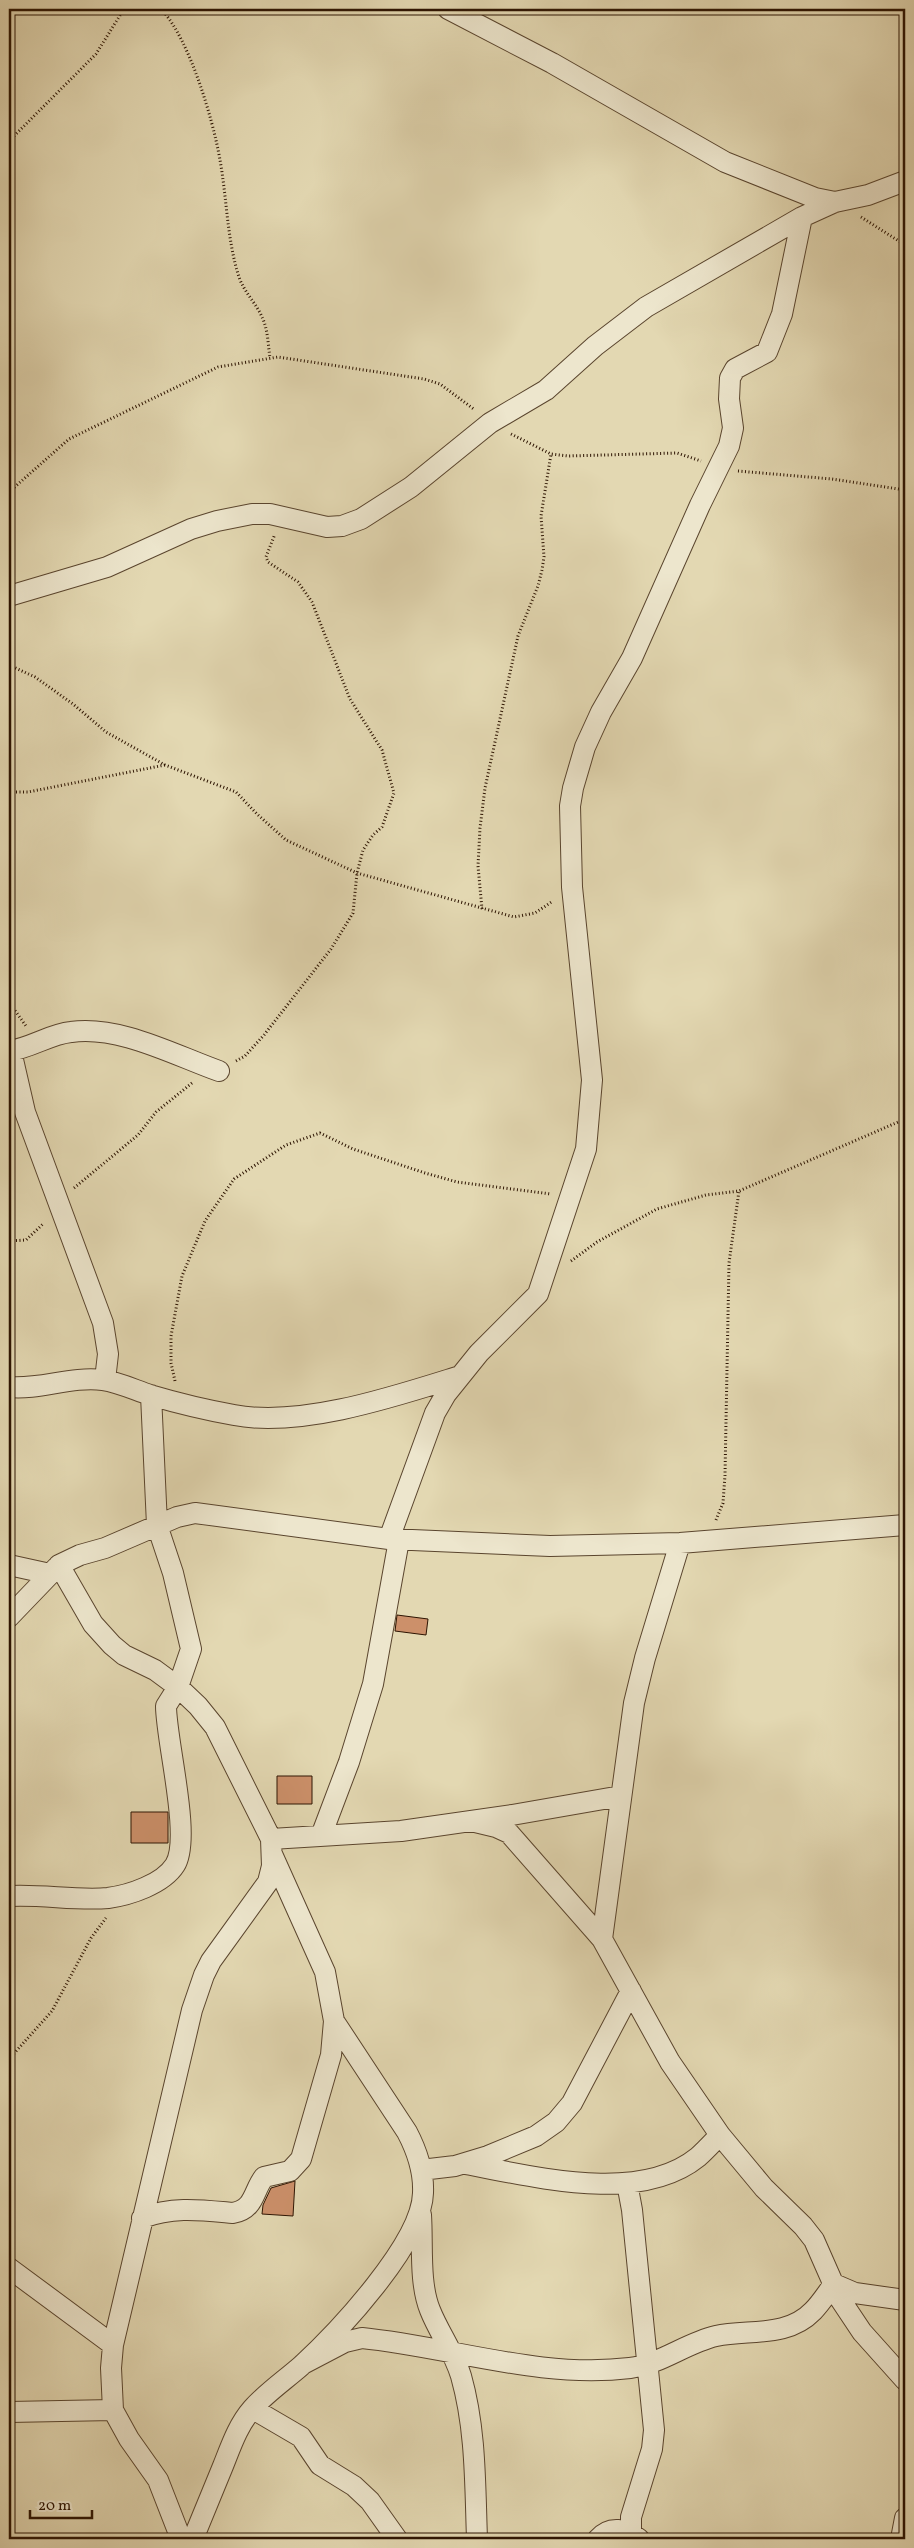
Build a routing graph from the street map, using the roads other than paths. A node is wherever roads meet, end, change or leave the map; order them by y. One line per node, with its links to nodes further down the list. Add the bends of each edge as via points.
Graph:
1 (448, 9): 3 (street, via 552,63 725,162 815,198)
2 (905, 181): 3 (street, via 868,195)
3 (835, 202): 4 (street)
4 (802, 217): 5 (street, via 646,307 595,346 546,390 490,423 411,487 361,518 342,526 327,526 283,515 252,514 217,521 191,529 107,567); 8 (street, via 782,314 768,352 735,369 730,378 733,428 729,446 632,658 585,747 570,806 572,887 592,1080 586,1149 538,1294)
5 (9, 596)
6 (10, 1051): 7 (street, via 68,1032 101,1030); 9 (street, via 25,1112 103,1323 108,1354)
7 (219, 1071)
8 (460, 1376): 11 (street, via 372,1404 293,1416 236,1416); 14 (street, via 435,1413)
9 (105, 1380): 10 (street); 11 (street)
10 (9, 1387)
11 (151, 1395): 13 (street)
12 (905, 1525): 15 (street)
13 (157, 1526): 14 (street, via 181,1516 204,1514); 17 (street); 19 (street, via 190,1640 191,1648)
14 (394, 1540): 15 (street, via 550,1546); 22 (street, via 373,1684 349,1762)
15 (680, 1542): 20 (street, via 640,1678)
16 (9, 1565): 17 (street)
17 (54, 1570): 18 (street); 19 (street, via 112,1645)
18 (9, 1617)
19 (178, 1687): 23 (street, via 214,1727); 24 (street, via 166,1709 181,1829 179,1857 175,1865 167,1874 133,1893 95,1899)
20 (621, 1796): 21 (street); 25 (street)
21 (471, 1821): 22 (street, via 401,1831); 25 (street, via 509,1833)
22 (321, 1836): 23 (street)
23 (272, 1846): 27 (street, via 325,1972); 33 (street, via 268,1882 211,1961 198,1992)
24 (9, 1896)
25 (602, 1939): 26 (street)
26 (631, 1991): 28 (street, via 670,2062); 29 (street, via 565,2114 536,2136)
27 (334, 2022): 30 (street, via 407,2132 416,2149); 33 (street, via 331,2055 301,2160 294,2168 285,2173 264,2176 254,2199 241,2211 183,2208 159,2211)
28 (720, 2135): 31 (street, via 697,2158 668,2173); 35 (street, via 764,2188 814,2240)
29 (463, 2164): 30 (street); 31 (street, via 530,2176)
30 (421, 2170): 32 (street, via 424,2194)
31 (626, 2183): 39 (street, via 632,2210)
32 (421, 2207): 38 (street, via 426,2295 430,2310); 40 (street, via 407,2240 378,2282)
33 (142, 2218): 37 (street)
34 (9, 2268): 37 (street)
35 (834, 2284): 36 (street, via 855,2293); 39 (street, via 814,2310 790,2326 716,2336); 41 (street, via 862,2332)
36 (905, 2300)
37 (113, 2345): 43 (street)
38 (453, 2352): 39 (street, via 550,2369 616,2369); 40 (street, via 356,2339); 50 (street, via 474,2441)
39 (648, 2363): 46 (street, via 654,2430 652,2449 631,2517)
40 (303, 2364): 42 (street)
41 (905, 2380)
42 (253, 2409): 48 (street, via 240,2426); 49 (street, via 301,2437 320,2465 354,2486 370,2501)
43 (113, 2410): 44 (street); 47 (street, via 158,2480)
44 (9, 2412)
45 (905, 2518): 52 (street)
46 (635, 2536): 51 (street, via 608,2531)
47 (181, 2539)
48 (193, 2539)
49 (397, 2539)
50 (476, 2539)
51 (598, 2539)
52 (901, 2539)

